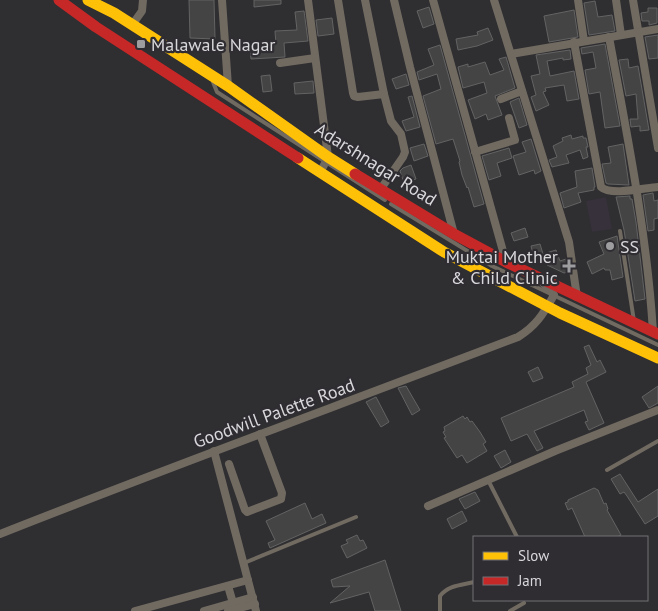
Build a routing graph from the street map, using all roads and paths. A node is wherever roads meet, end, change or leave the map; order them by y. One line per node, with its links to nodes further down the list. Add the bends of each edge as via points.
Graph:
1 (59, 0): 29 (main road, Adarshnagar Road)
2 (88, 0): 14 (main road, Adarshnagar Road)
3 (142, 0): 14 (street, via 142,11)
4 (222, 0): 25 (street)
5 (308, 0): 22 (street)
6 (338, 0): 28 (street, via 352,93 358,97)
7 (365, 0): 28 (street)
8 (394, 0): 39 (street)
9 (433, 0): 33 (street)
10 (494, 0): 21 (street)
11 (578, 0): 19 (street)
12 (616, 0): 17 (street)
13 (633, 0): 16 (street)
14 (132, 25): 24 (main road, Adarshnagar Road)
15 (658, 29): 16 (street)
16 (637, 33): 17 (street); 32 (street)
17 (621, 35): 18 (street)
18 (609, 37): 19 (street); 36 (street)
19 (584, 40): 20 (street)
20 (574, 42): 21 (street); 36 (street, via 598,182 608,191)
21 (511, 54): 26 (street)
22 (315, 58): 23 (street); 34 (street)
23 (280, 63)
24 (210, 76): 25 (main road, Adarshnagar Road); 27 (lane)
25 (228, 86): 34 (main road, Adarshnagar Road)
26 (522, 91): 30 (street); 43 (street, via 569,242)
27 (216, 92): 29 (lane); 34 (lane)
28 (384, 94): 37 (street, via 391,121 401,134 405,152)
29 (202, 96): 34 (main road, Adarshnagar Road)
30 (501, 99)
31 (509, 118): 33 (street, via 515,140)
32 (658, 148)
33 (475, 152): 40 (street)
34 (324, 164): 37 (main road, Adarshnagar Road); 42 (lane, via 492,266); 44 (main road, Adarshnagar Road, via 444,252)
35 (658, 187): 36 (street)
36 (636, 189): 46 (street)
37 (380, 190): 39 (main road, Adarshnagar Road)
38 (620, 232): 45 (lane)
39 (454, 234): 40 (main road, Adarshnagar Road)
40 (506, 262): 41 (main road, Adarshnagar Road)
41 (537, 276): 42 (street); 43 (main road, Adarshnagar Road)
42 (554, 295): 44 (street, Goodwill Palette Road); 47 (lane)
43 (577, 297): 45 (main road, Adarshnagar Road)
44 (548, 306): 48 (main road, Adarshnagar Road); 50 (street, Goodwill Palette Road, via 534,326 518,337)
45 (634, 322): 46 (main road, Adarshnagar Road)
46 (655, 333)
47 (658, 345)
48 (658, 358)
49 (658, 410): 55 (street)
50 (260, 434): 52 (street, Goodwill Palette Road); 53 (street, via 282,493 281,499 247,512)
51 (658, 442): 54 (lane)
52 (214, 451): 58 (street, Goodwill Palette Road); 60 (street)
53 (230, 464)
54 (607, 470)
55 (488, 480): 56 (street); 59 (lane)
56 (428, 506)
57 (356, 516): 60 (lane)
58 (0, 534)
59 (517, 536)
60 (244, 563): 61 (street)
61 (248, 580): 63 (street); 66 (street)
62 (473, 582): 70 (lane, via 450,587 443,592)
63 (228, 586): 64 (street); 67 (street)
64 (233, 603): 66 (street); 68 (street)
65 (524, 603): 71 (lane)
66 (255, 604): 69 (street)
67 (135, 611)
68 (204, 611)
69 (228, 611)
70 (440, 611)
71 (510, 611)

